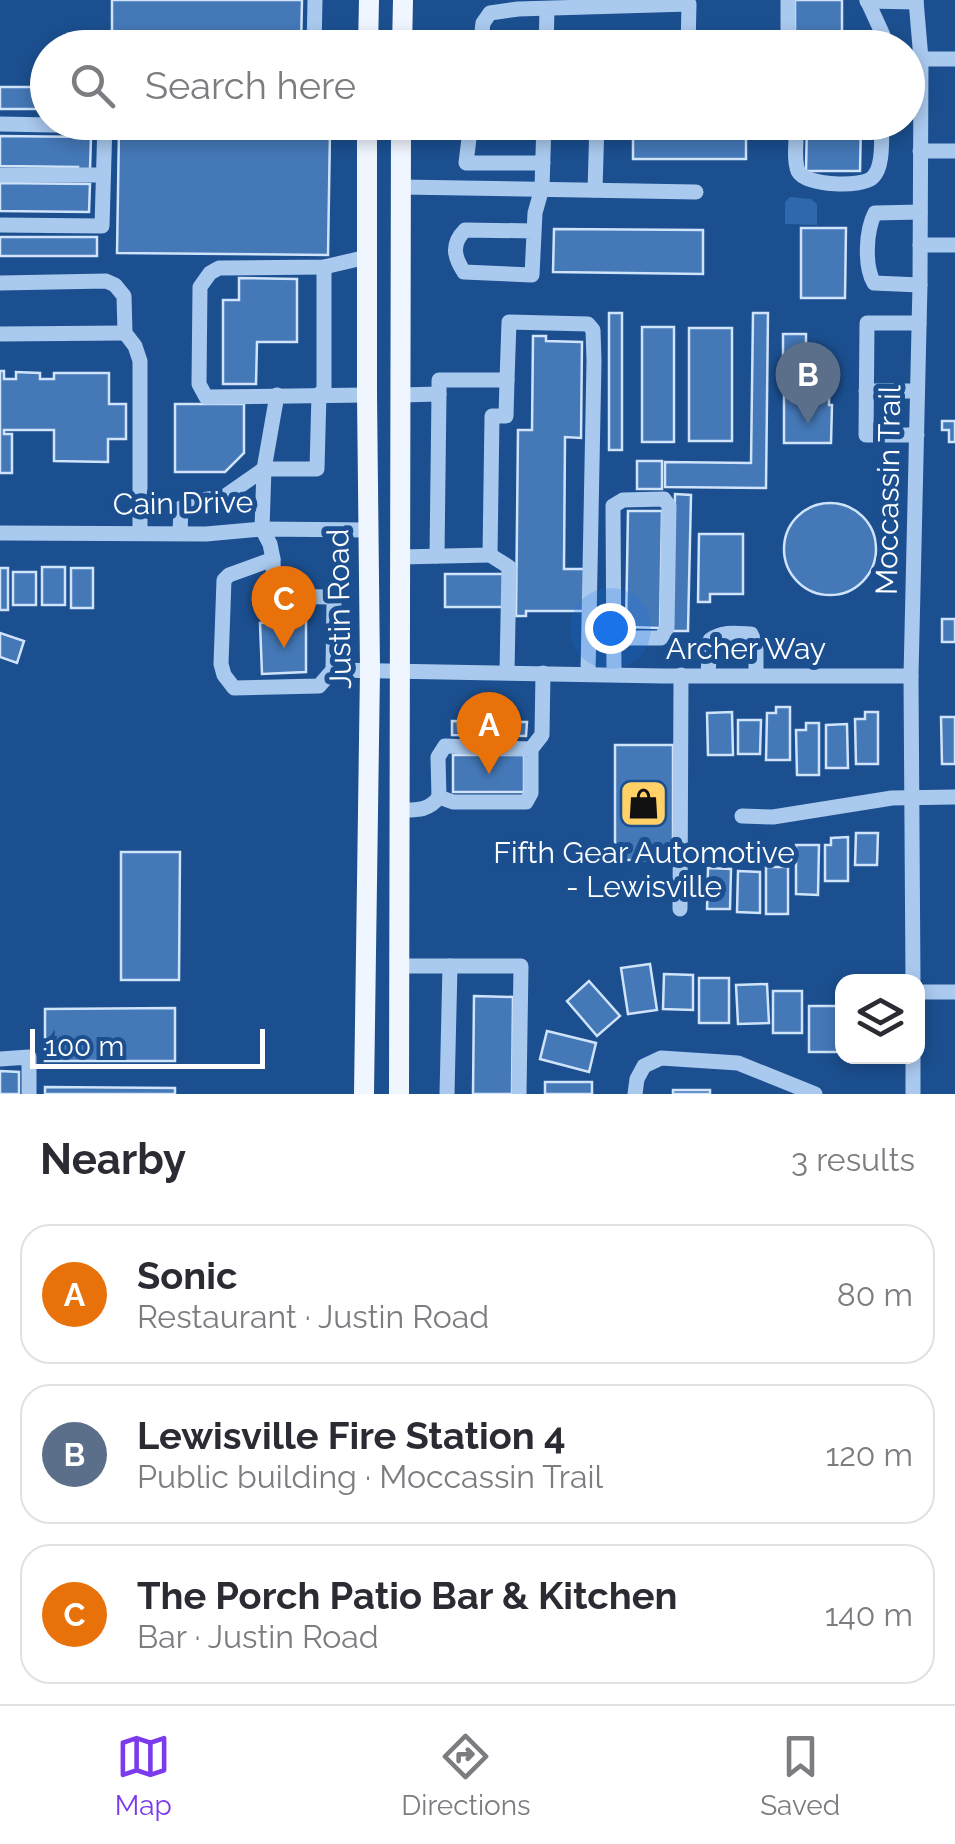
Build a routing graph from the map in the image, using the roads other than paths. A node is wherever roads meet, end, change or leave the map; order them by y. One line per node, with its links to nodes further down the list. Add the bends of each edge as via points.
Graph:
1 (316, 0): 8 (street)
2 (370, 0): 9 (main road)
3 (403, 0): 10 (main road)
4 (788, 0): 14 (street)
5 (867, 0): 6 (street); 15 (street)
6 (916, 1): 16 (street, Moccassin Trail)
7 (547, 8): 11 (street, via 490,14); 12 (street); 13 (street, via 689,4)
8 (315, 30)
9 (369, 30)
10 (402, 30)
11 (482, 30)
12 (546, 30)
13 (688, 30)
14 (788, 30)
15 (881, 30)
16 (918, 30)
17 (925, 60): 18 (street)
18 (955, 60)
19 (0, 124): 20 (street)
20 (30, 124)
21 (104, 140): 34 (street)
22 (367, 140): 44 (main road, Justin Road)
23 (401, 140): 35 (main road, Justin Road)
24 (469, 140): 32 (street, via 466,163)
25 (544, 140): 32 (street)
26 (596, 140): 37 (street)
27 (797, 140): 28 (street, via 802,177 864,183 874,176)
28 (880, 140)
29 (919, 140): 30 (street, Moccassin Trail)
30 (920, 152): 31 (street); 39 (street, Moccassin Trail)
31 (955, 152)
32 (543, 163): 36 (street)
33 (0, 175): 34 (street)
34 (103, 175): 40 (street, via 102,226)
35 (401, 186): 36 (street); 55 (main road, Justin Road)
36 (542, 188): 37 (street); 41 (street)
37 (595, 190): 38 (street)
38 (696, 192)
39 (920, 212): 42 (street, Moccassin Trail); 47 (street, via 875,212 868,272 874,283)
40 (0, 225)
41 (534, 231): 41 (street, via 532,275 464,272 456,260 454,247 465,230)
42 (920, 244): 43 (street); 47 (street, Moccassin Trail)
43 (955, 245)
44 (367, 257): 45 (street); 57 (main road, Justin Road)
45 (324, 267): 54 (street); 58 (street, via 220,268 200,287 199,384 206,397)
46 (0, 283): 49 (street, via 106,281 124,296)
47 (920, 285): 48 (street, Moccassin Trail)
48 (919, 323): 52 (street, via 867,323); 53 (street, Moccassin Trail)
49 (125, 333): 50 (street); 64 (street, via 140,361)
50 (0, 334)
51 (507, 380): 56 (street, via 440,380); 66 (street, via 506,416 492,416); 76 (street, via 508,322 588,324 592,330)
52 (866, 391): 53 (street); 59 (street, via 866,435)
53 (918, 391): 59 (street, Moccassin Trail)
54 (322, 394): 57 (street); 58 (street); 60 (street, via 317,469)
55 (400, 394): 56 (street); 57 (main road); 67 (main road, Justin Road)
56 (439, 394): 68 (street)
57 (367, 395): 62 (main road, Justin Road)
58 (276, 396): 60 (street)
59 (917, 435): 81 (street, Moccassin Trail)
60 (264, 469): 61 (street); 65 (street, via 224,497 181,508)
61 (262, 529): 62 (street, Cain Drive); 65 (street, Cain Drive); 69 (street)
62 (368, 530): 72 (main road, Justin Road)
63 (0, 533): 64 (street, Cain Drive)
64 (140, 533): 65 (street, Cain Drive)
65 (180, 533)
66 (490, 554): 68 (street); 74 (street, via 509,566)
67 (400, 556): 68 (street); 73 (main road, Justin Road)
68 (438, 556)
69 (272, 559): 71 (street, via 274,596 334,601); 71 (street, via 224,580 224,675 234,688 319,686)
70 (614, 638): 70 (street, via 614,506 664,499 670,506 667,628 660,638); 77 (street)
71 (333, 670): 72 (street, Archer Way)
72 (370, 670): 73 (street, Archer Way); 97 (main road, Justin Road)
73 (400, 670): 74 (street, Archer Way); 86 (main road, Justin Road)
74 (507, 672): 75 (street, Archer Way)
75 (543, 673): 76 (street, Archer Way); 82 (street, via 542,735)
76 (588, 674): 77 (street, Archer Way)
77 (614, 674): 78 (street, Archer Way)
78 (681, 675): 79 (street, Archer Way); 88 (street)
79 (708, 675): 80 (street, Archer Way); 80 (street, via 710,640 738,633 750,634 756,646)
80 (756, 675): 81 (street, Archer Way)
81 (912, 676): 85 (street, Moccassin Trail)
82 (531, 750): 84 (street, via 445,746 438,757); 84 (street, via 526,802)
83 (955, 796): 85 (street)
84 (439, 797): 86 (street, via 425,808)
85 (912, 797): 87 (street); 91 (street, Moccassin Trail)
86 (400, 810): 89 (main road, Justin Road)
87 (742, 816)
88 (680, 909)
89 (400, 966): 90 (street); 98 (main road, Justin Road)
90 (450, 966): 99 (street); 100 (street, via 521,966)
91 (913, 974)
92 (925, 992): 93 (street)
93 (955, 992)
94 (0, 1059): 96 (street, via 28,1057)
95 (913, 1064): 103 (street)
96 (28, 1094)
97 (364, 1094)
98 (399, 1094)
99 (447, 1094)
100 (519, 1094)
101 (635, 1094): 102 (street, via 644,1066 660,1058 738,1064)
102 (815, 1094)
103 (913, 1094)

